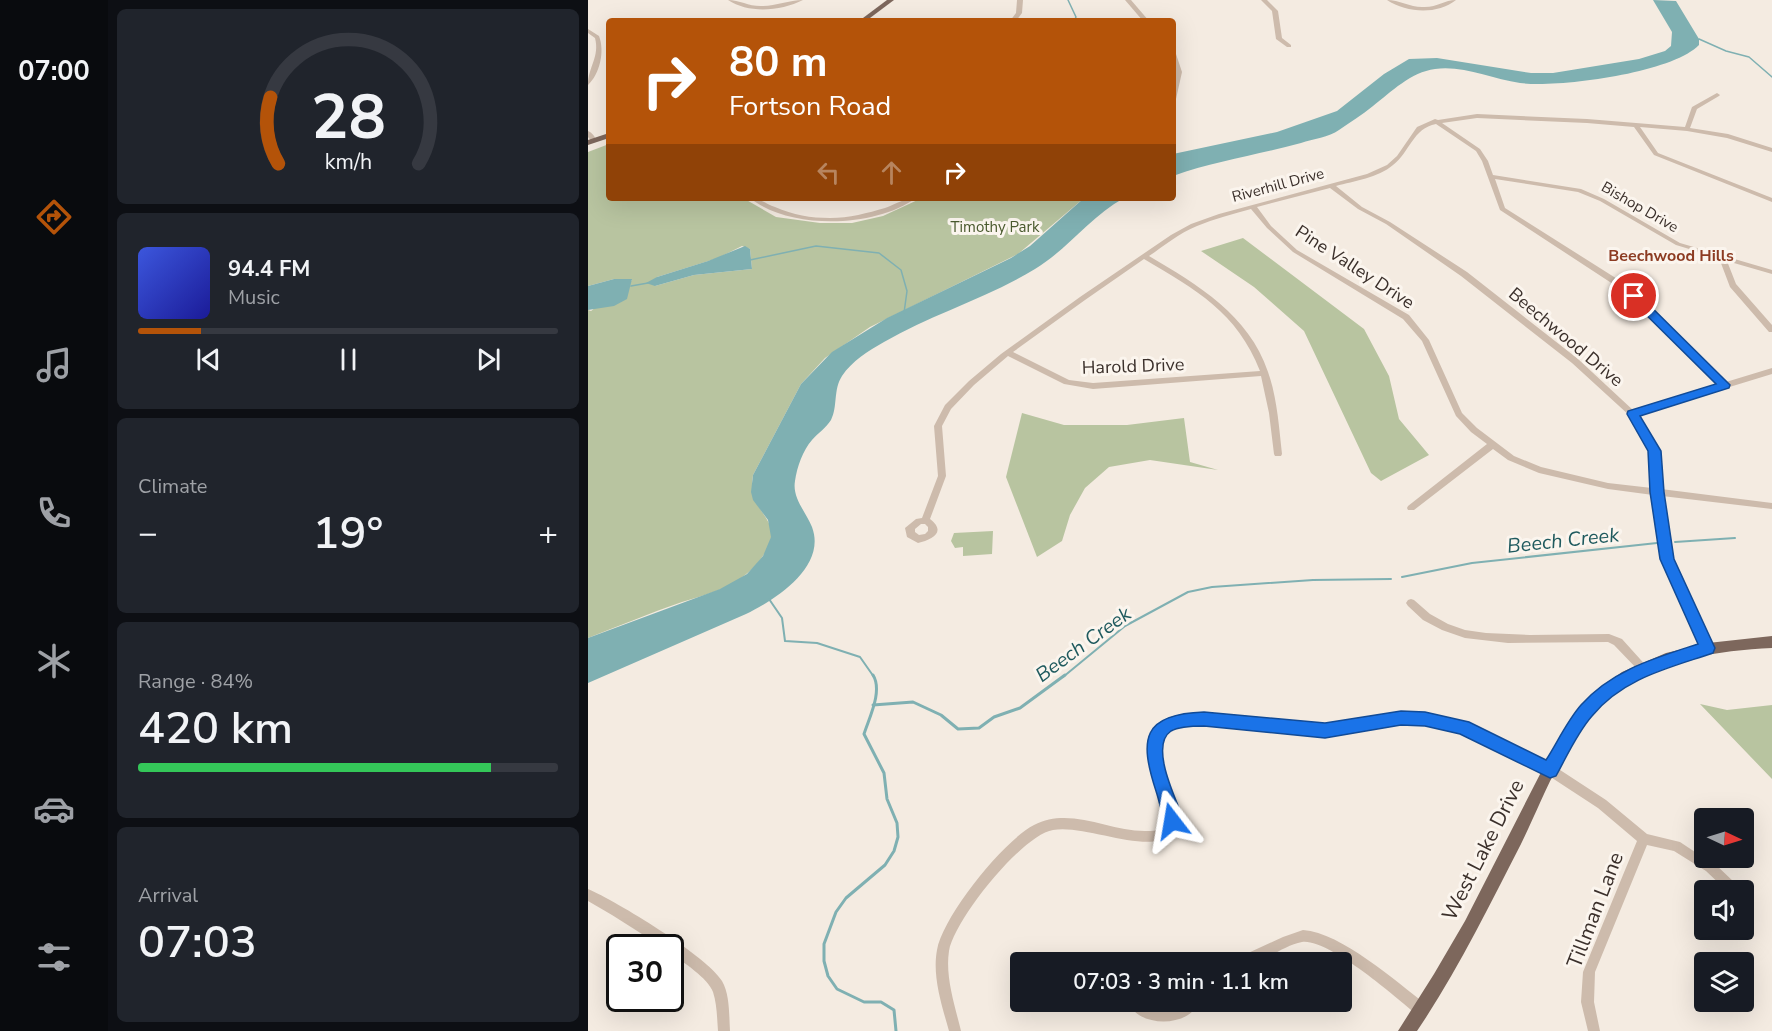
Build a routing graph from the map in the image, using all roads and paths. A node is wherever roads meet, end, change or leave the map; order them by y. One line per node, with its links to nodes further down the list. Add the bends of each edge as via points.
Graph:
1 (731, 0): 2 (street, via 754,9)
2 (800, 0)
3 (891, 0): 9 (main road)
4 (1020, 0): 10 (street)
5 (1128, 0): 11 (street)
6 (1264, 0): 13 (street, via 1275,11 1279,39)
7 (1390, 0): 8 (street, via 1426,9 1443,7)
8 (1453, 0)
9 (866, 18)
10 (1015, 18)
11 (1143, 18)
12 (588, 31): 15 (street, via 597,37 599,49)
13 (1289, 46)
14 (1176, 63): 16 (street)
15 (588, 83)
16 (1176, 86)
17 (1717, 95): 20 (street, via 1694,108)
18 (1435, 121): 19 (street, via 1477,116); 24 (street, via 1478,150); 25 (street, Riverhill Drive, via 1419,128 1389,166)
19 (1636, 125): 20 (street); 26 (street, via 1656,154)
20 (1687, 129): 23 (street, via 1728,136)
21 (606, 136): 22 (main road)
22 (590, 139)
23 (1772, 150)
24 (1491, 177): 31 (street, Bishop Drive, via 1589,194 1678,244); 37 (street, via 1508,214 1619,284)
25 (1332, 186): 29 (street, Riverhill Drive); 38 (street, Beechwood Drive, via 1464,274 1575,361)
26 (1772, 200)
27 (759, 201): 28 (street, via 784,214 824,220 871,214)
28 (907, 201)
29 (1252, 207): 30 (street, Riverhill Drive, via 1193,225); 39 (street, Pine Valley Drive, via 1295,251 1406,317 1425,340 1459,414)
30 (1145, 257): 34 (street, Riverhill Drive); 36 (street, via 1195,286 1231,316 1250,339)
31 (1722, 258): 32 (street, Bishop Drive); 33 (street, via 1733,285)
32 (1772, 272)
33 (1772, 330)
34 (1008, 353): 36 (street, Harold Drive, via 1067,382 1086,385); 44 (street, Riverhill Drive, via 966,386 939,418 942,476)
35 (1772, 371): 37 (street)
36 (1265, 373): 40 (street)
37 (1724, 385): 38 (street)
38 (1633, 414): 41 (street, Beechwood Drive, via 1654,451)
39 (1492, 445): 41 (street, Pine Valley Drive, via 1539,470 1608,486); 43 (street)
40 (1278, 453)
41 (1657, 492): 42 (street, Pine Valley Drive); 47 (street, Beechwood Drive, via 1667,559)
42 (1772, 506)
43 (1410, 508)
44 (926, 521)
45 (1411, 603): 48 (street, via 1436,623 1486,637 1609,638)
46 (1772, 642): 47 (main road, West Lake Drive)
47 (1708, 648): 48 (main road, West Lake Drive)
48 (1644, 669): 49 (main road, West Lake Drive, via 1596,699)
49 (1550, 770): 50 (street); 56 (main road, West Lake Drive); 60 (street, via 1463,728 1425,719 1401,718 1325,730 1204,719 1166,726 1157,736 1154,749 1172,813 1168,831 1158,836 1138,835 1052,824 1036,829 999,863 959,916 942,948)
50 (1644, 838): 51 (street, via 1676,846); 62 (street, Tillman Lane, via 1589,972 1587,1009)
51 (1724, 880)
52 (588, 895): 59 (street, via 620,912 704,970 716,983)
53 (1265, 952): 54 (street, via 1304,935 1316,936)
54 (1345, 952)
55 (1352, 958): 56 (street)
56 (1422, 1010): 61 (main road, West Lake Drive)
57 (1147, 1012): 58 (street, via 1171,1016)
58 (1180, 1012)
59 (724, 1031)
60 (955, 1031)
61 (1407, 1031)
62 (1594, 1031)

